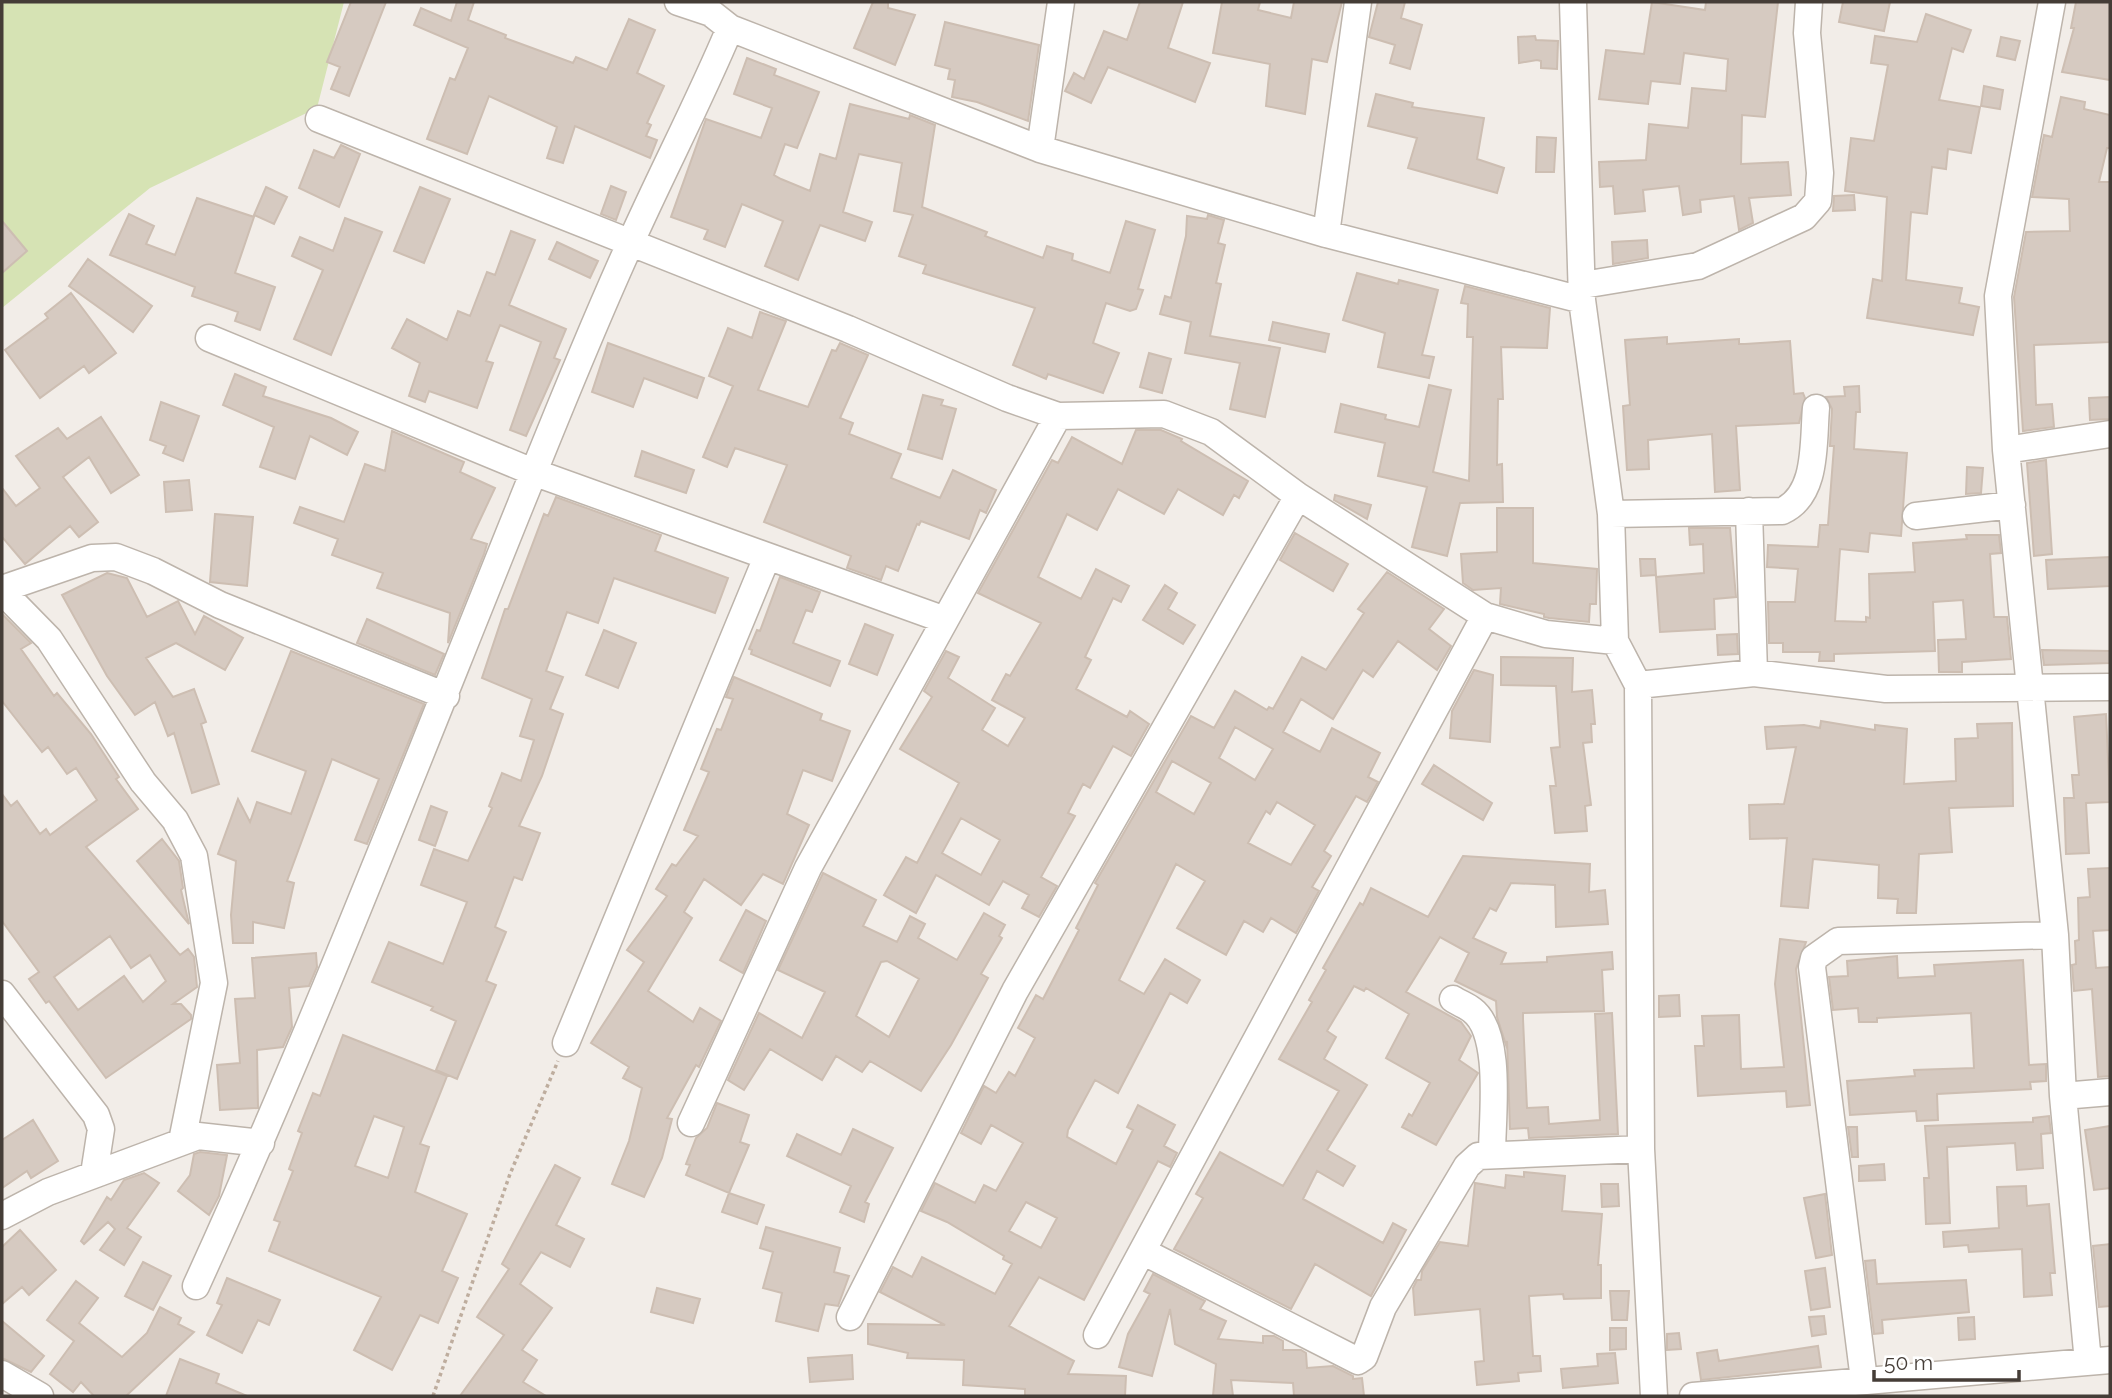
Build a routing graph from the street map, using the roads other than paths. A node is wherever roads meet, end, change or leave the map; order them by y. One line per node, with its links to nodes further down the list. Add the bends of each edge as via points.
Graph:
1 (678, 2): 7 (street)
2 (1061, 2): 9 (street)
3 (1358, 2): 10 (street)
4 (1573, 2): 12 (street)
5 (1809, 2): 12 (street, via 1818,201 1804,216 1698,266)
6 (2052, 2): 17 (street, via 1998,296)
7 (719, 14): 9 (street); 11 (street, via 701,99)
8 (319, 119): 11 (street)
9 (1040, 149): 10 (street)
10 (1326, 234): 12 (street)
11 (630, 244): 15 (street); 18 (street)
12 (1582, 293): 22 (street)
13 (209, 338): 18 (street)
14 (1816, 408): 21 (street, via 1808,482 1797,504 1783,510)
15 (1058, 416): 19 (street, via 1164,414 1211,432); 27 (street)
16 (2110, 434): 17 (street)
17 (2006, 450): 20 (street)
18 (534, 472): 24 (street); 33 (street)
19 (1298, 496): 26 (street); 49 (street, via 1016,991)
20 (2012, 505): 23 (street); 32 (street)
21 (1749, 511): 22 (street); 29 (street)
22 (1611, 514): 28 (street)
23 (1916, 516)
24 (767, 557): 27 (street); 37 (street)
25 (2, 590): 33 (street, via 92,558 116,557 220,605); 41 (street, via 49,639 143,782 175,820 194,856 214,983)
26 (1485, 616): 28 (street, via 1546,634); 47 (street)
27 (945, 620): 40 (street, via 808,868)
28 (1615, 641): 30 (street)
29 (1754, 673): 30 (street); 32 (street, via 1886,690)
30 (1637, 685): 43 (street)
31 (2110, 687): 32 (street)
32 (2032, 689): 34 (street)
33 (446, 696): 42 (street)
34 (2055, 935): 39 (street); 53 (street, via 1838,941 1814,958)
35 (2, 994): 45 (street, via 96,1115 101,1129)
36 (1453, 999): 44 (street, via 1475,1011 1489,1036)
37 (566, 1043)
38 (2110, 1091): 39 (street)
39 (2063, 1096): 51 (street)
40 (691, 1123)
41 (182, 1141): 42 (street, via 198,1136); 45 (street)
42 (261, 1143): 48 (street)
43 (1641, 1149): 44 (street); 56 (street)
44 (1492, 1154): 47 (street, via 1478,1156 1467,1166 1383,1307 1364,1357 1358,1361)
45 (94, 1174): 46 (street)
46 (2, 1216)
47 (1144, 1252): 50 (street)
48 (196, 1286)
49 (850, 1317)
50 (1097, 1335)
51 (2099, 1361): 54 (street)
52 (2, 1374): 55 (street)
53 (1864, 1380): 54 (street); 57 (street)
54 (1922, 1386)
55 (40, 1396)
56 (1654, 1396)
57 (1693, 1396)

